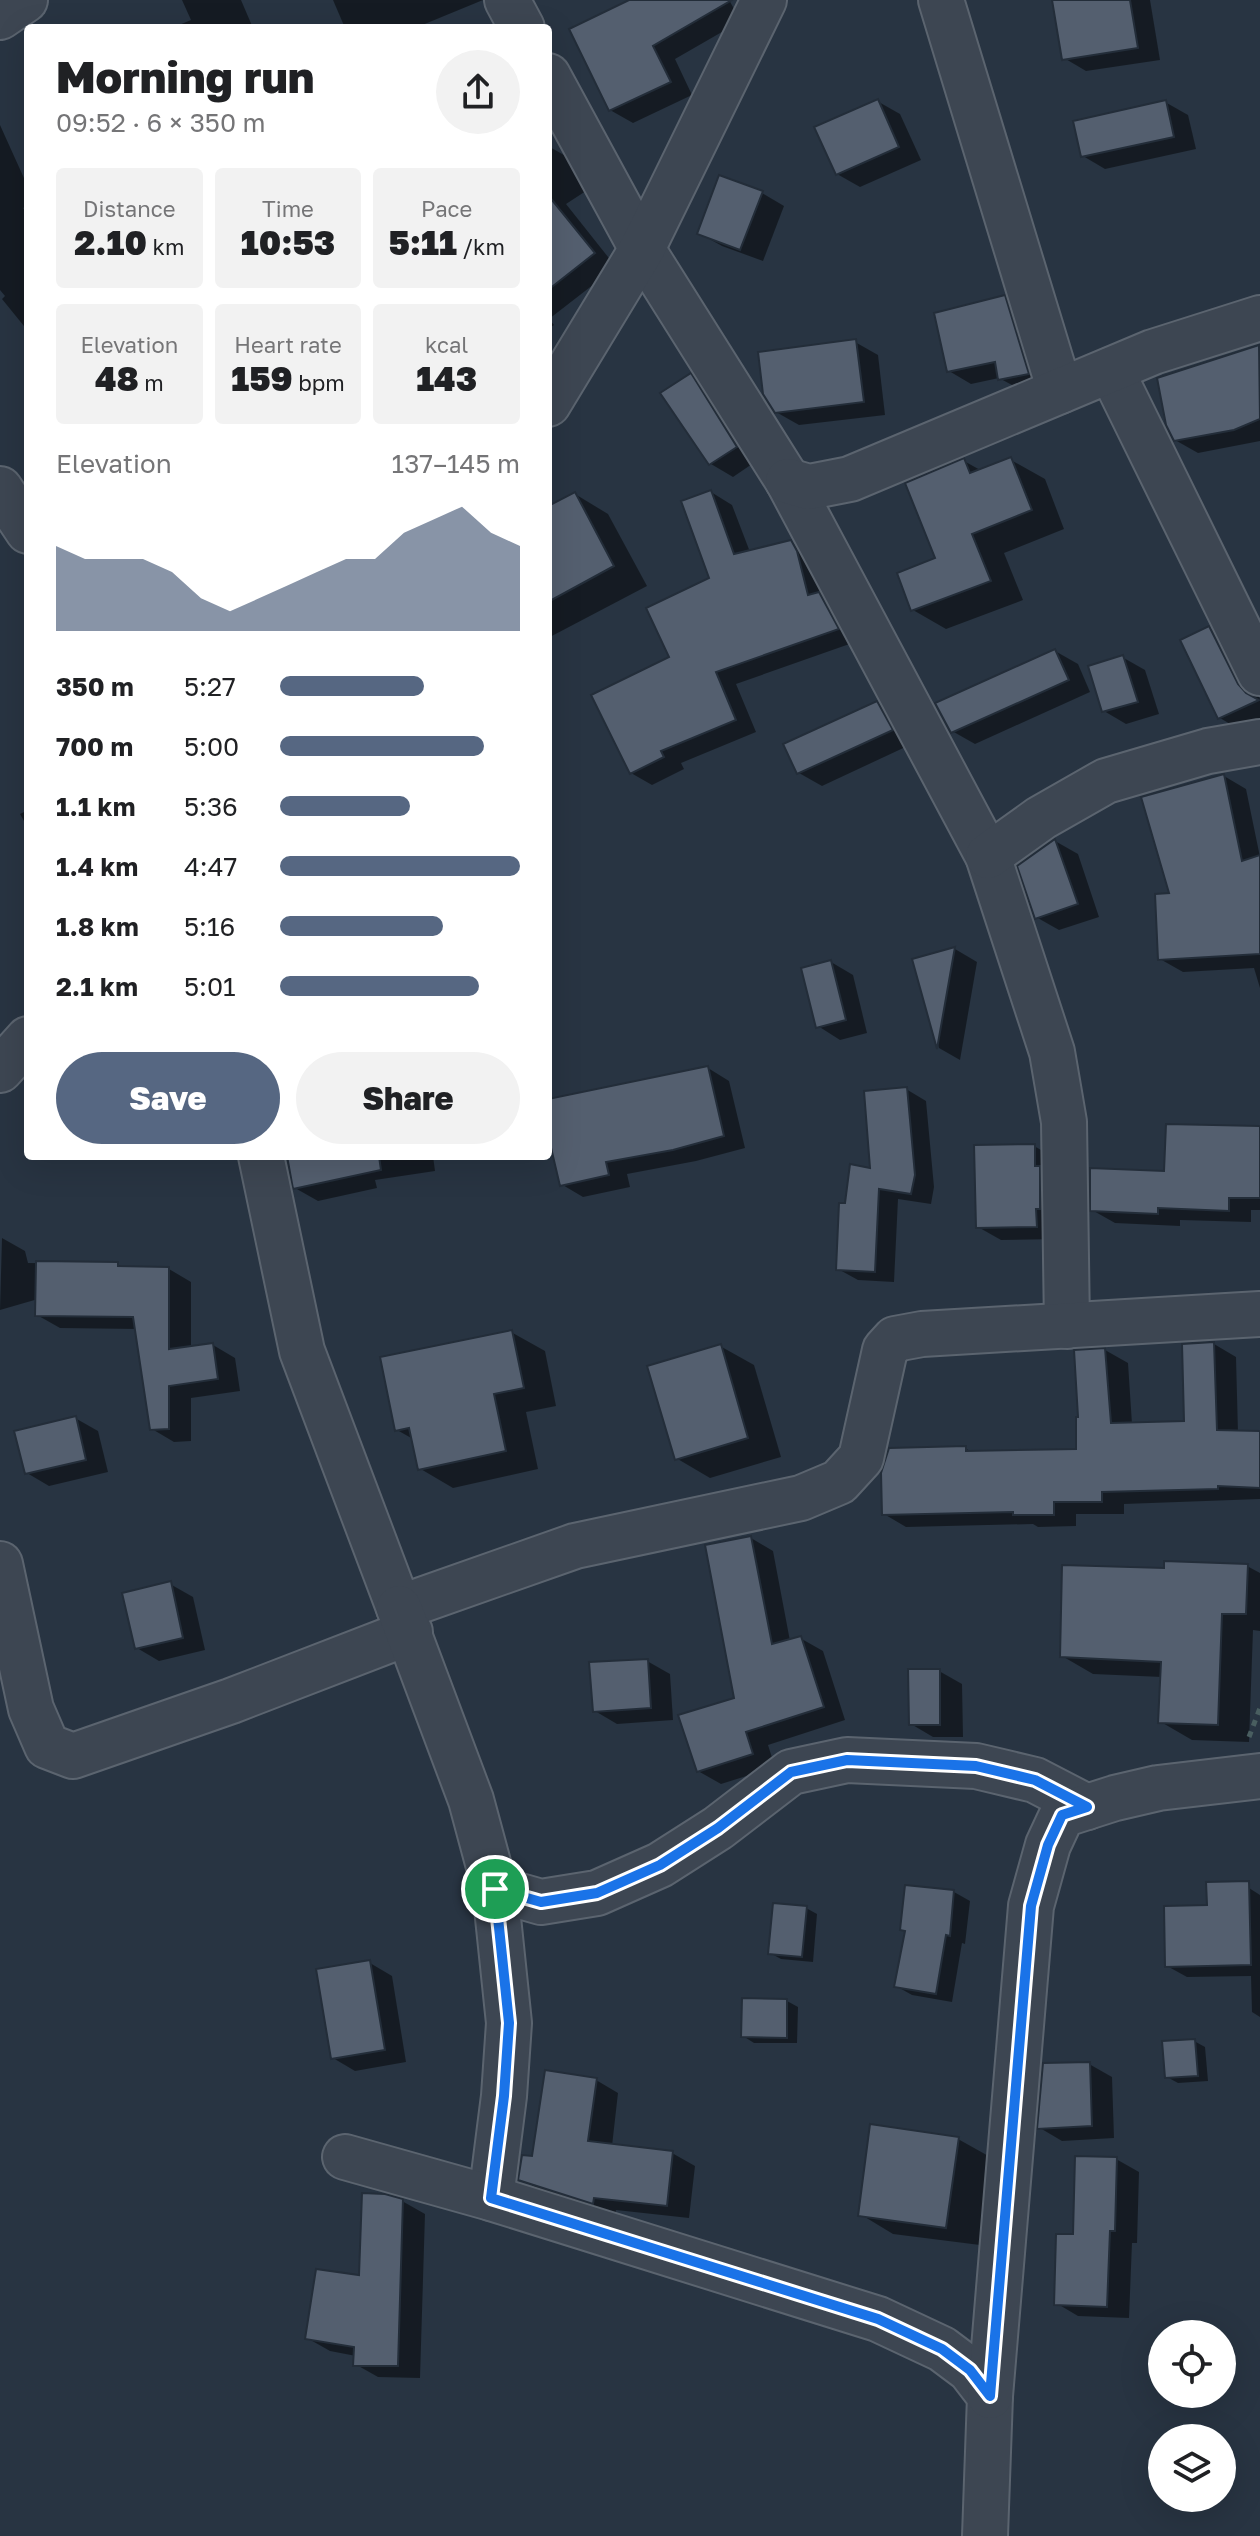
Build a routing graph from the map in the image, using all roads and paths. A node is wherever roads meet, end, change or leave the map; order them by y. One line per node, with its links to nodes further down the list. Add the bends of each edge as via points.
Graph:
1 (25, 0): 5 (street)
2 (507, 0): 6 (street)
3 (764, 0): 8 (street)
4 (941, 0): 11 (street)
5 (0, 17)
6 (520, 24)
7 (552, 83): 8 (street)
8 (642, 249): 12 (street); 13 (street)
9 (1260, 318): 10 (street)
10 (1111, 370): 11 (street); 16 (street)
11 (1060, 391): 13 (street, via 850,479 809,487)
12 (552, 397)
13 (788, 481): 18 (street)
14 (0, 489): 15 (street)
15 (24, 525)
16 (1260, 673)
17 (1260, 742): 18 (street, via 1208,751 1106,781)
18 (988, 856): 23 (street, via 1052,1052 1064,1122)
19 (24, 1043): 20 (street)
20 (0, 1070)
21 (262, 1160): 25 (street, via 302,1351)
22 (1260, 1314): 23 (street)
23 (1067, 1326): 25 (street, via 895,1339 885,1350 861,1458 839,1482 801,1498 575,1546)
24 (0, 1564): 25 (street, via 31,1709 47,1746 73,1756 231,1701)
25 (405, 1620): 28 (street, via 471,1800)
26 (1260, 1776): 27 (street, via 1158,1788)
27 (1087, 1807): 28 (street, via 1035,1780 976,1766 847,1760 791,1772 660,1865 597,1893 541,1902); 31 (street, via 1062,1815 1031,1906)
28 (495, 1889): 30 (street, via 509,2023)
29 (345, 2157): 30 (street)
30 (491, 2198): 31 (street, via 878,2319 942,2349 970,2370)
31 (990, 2396): 32 (street)
32 (985, 2536)

